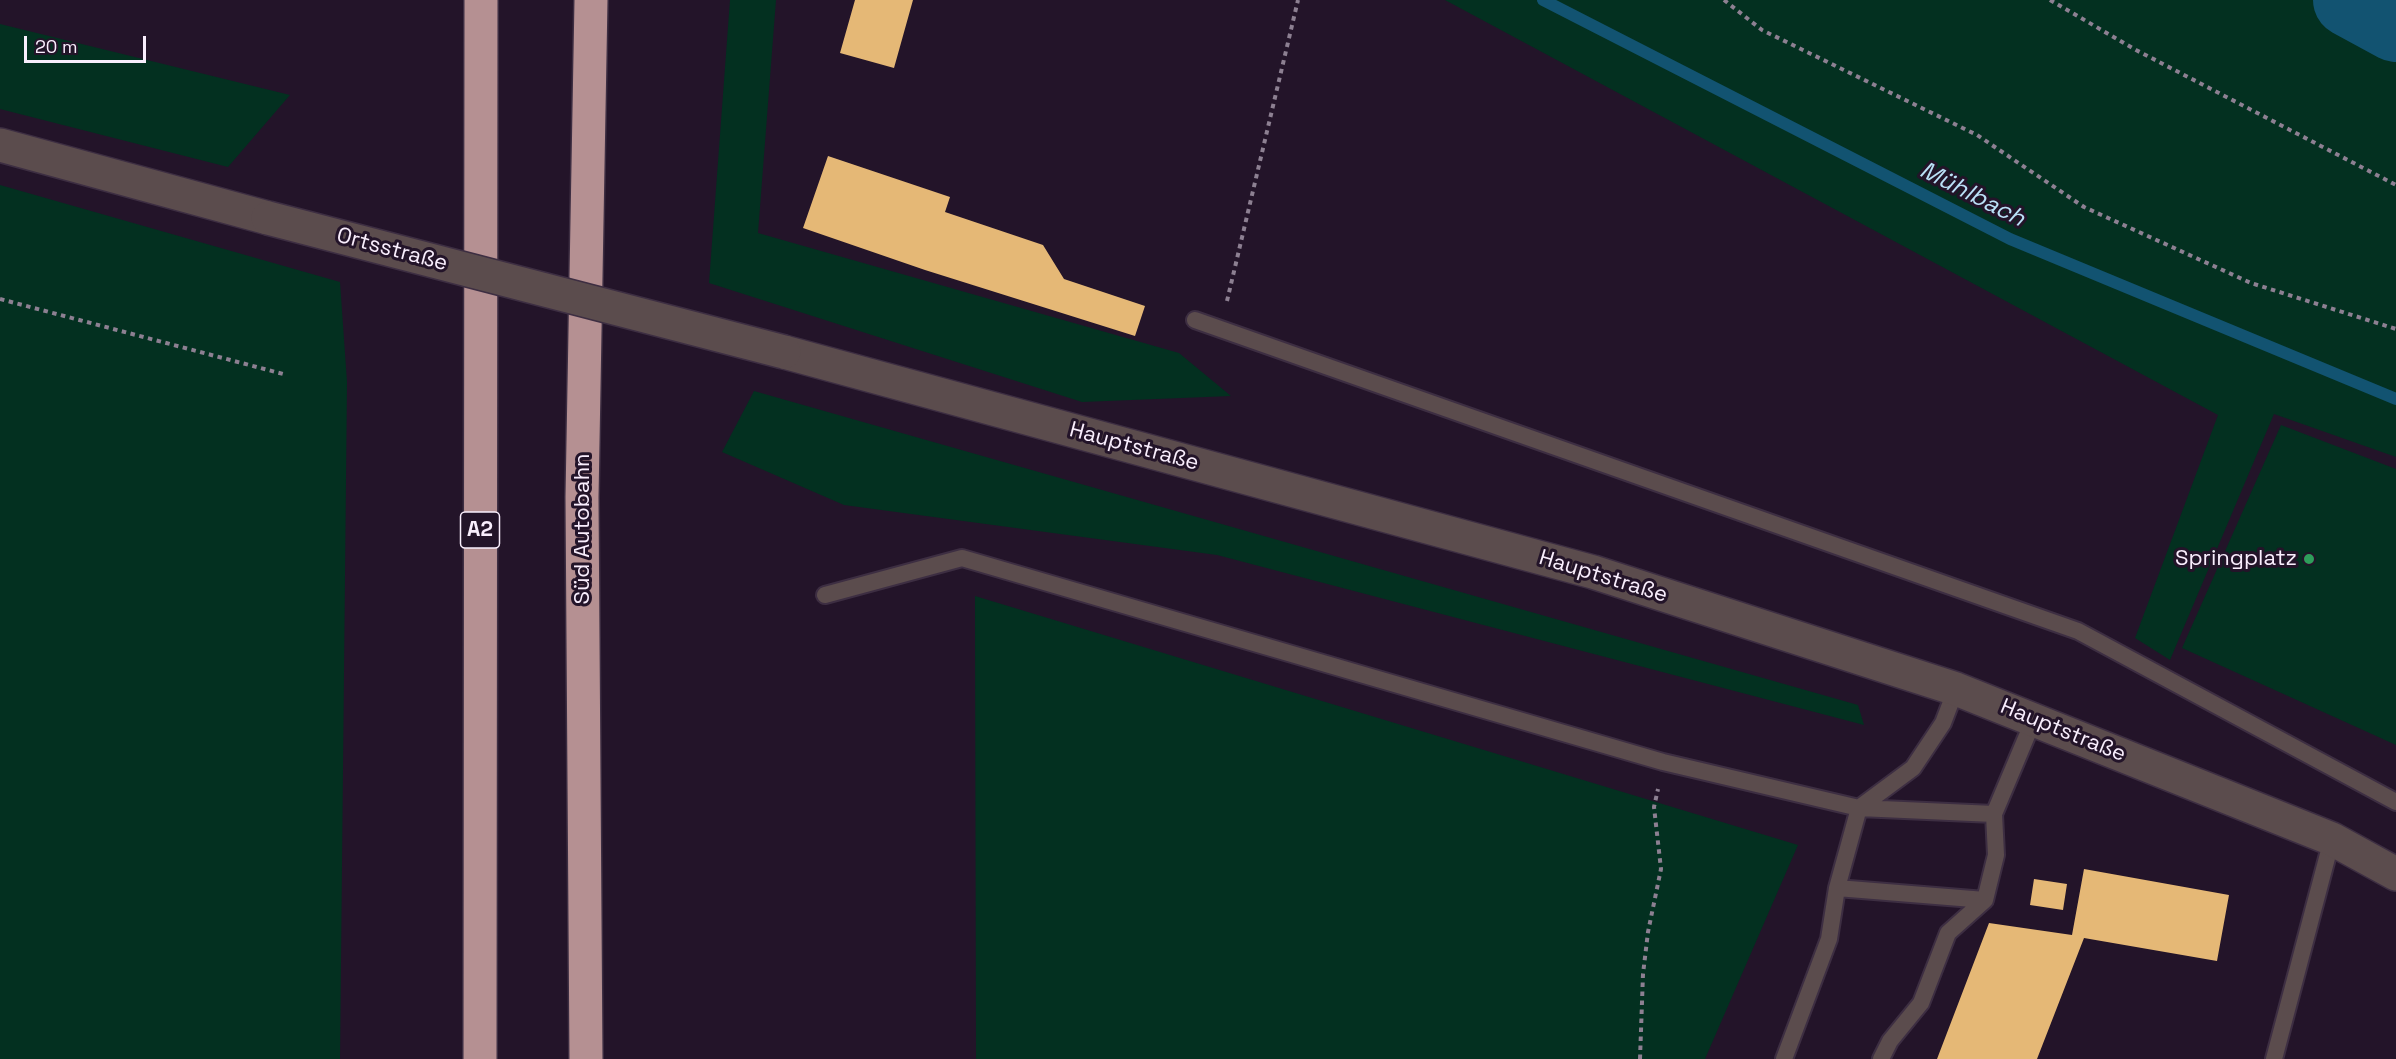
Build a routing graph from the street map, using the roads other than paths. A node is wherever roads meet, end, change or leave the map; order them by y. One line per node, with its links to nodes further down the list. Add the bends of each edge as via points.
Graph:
1 (481, 0): 16 (highway, A2)
2 (591, 0): 17 (highway, Süd Autobahn, via 582,497)
3 (0, 145): 5 (street, Ortsstraße, bridge)
4 (1195, 320): 9 (lane, via 2078,631)
5 (784, 352): 7 (street, Hauptstraße, via 1593,572)
6 (825, 596): 10 (lane, via 962,558 1663,762)
7 (1956, 689): 8 (street, Hauptstraße); 10 (lane, via 1943,723 1913,768)
8 (2034, 719): 11 (lane); 12 (street, Hauptstraße)
9 (2396, 802)
10 (1859, 808): 11 (lane); 14 (lane)
11 (1994, 814): 15 (lane, via 1996,855)
12 (2332, 839): 13 (street, Hauptstraße); 20 (lane)
13 (2396, 874)
14 (1837, 888): 15 (lane); 18 (lane, via 1829,939)
15 (1985, 900): 19 (lane, via 1948,933 1921,1002)
16 (480, 1059)
17 (586, 1059)
18 (1784, 1059)
19 (1881, 1059)
20 (2274, 1059)

